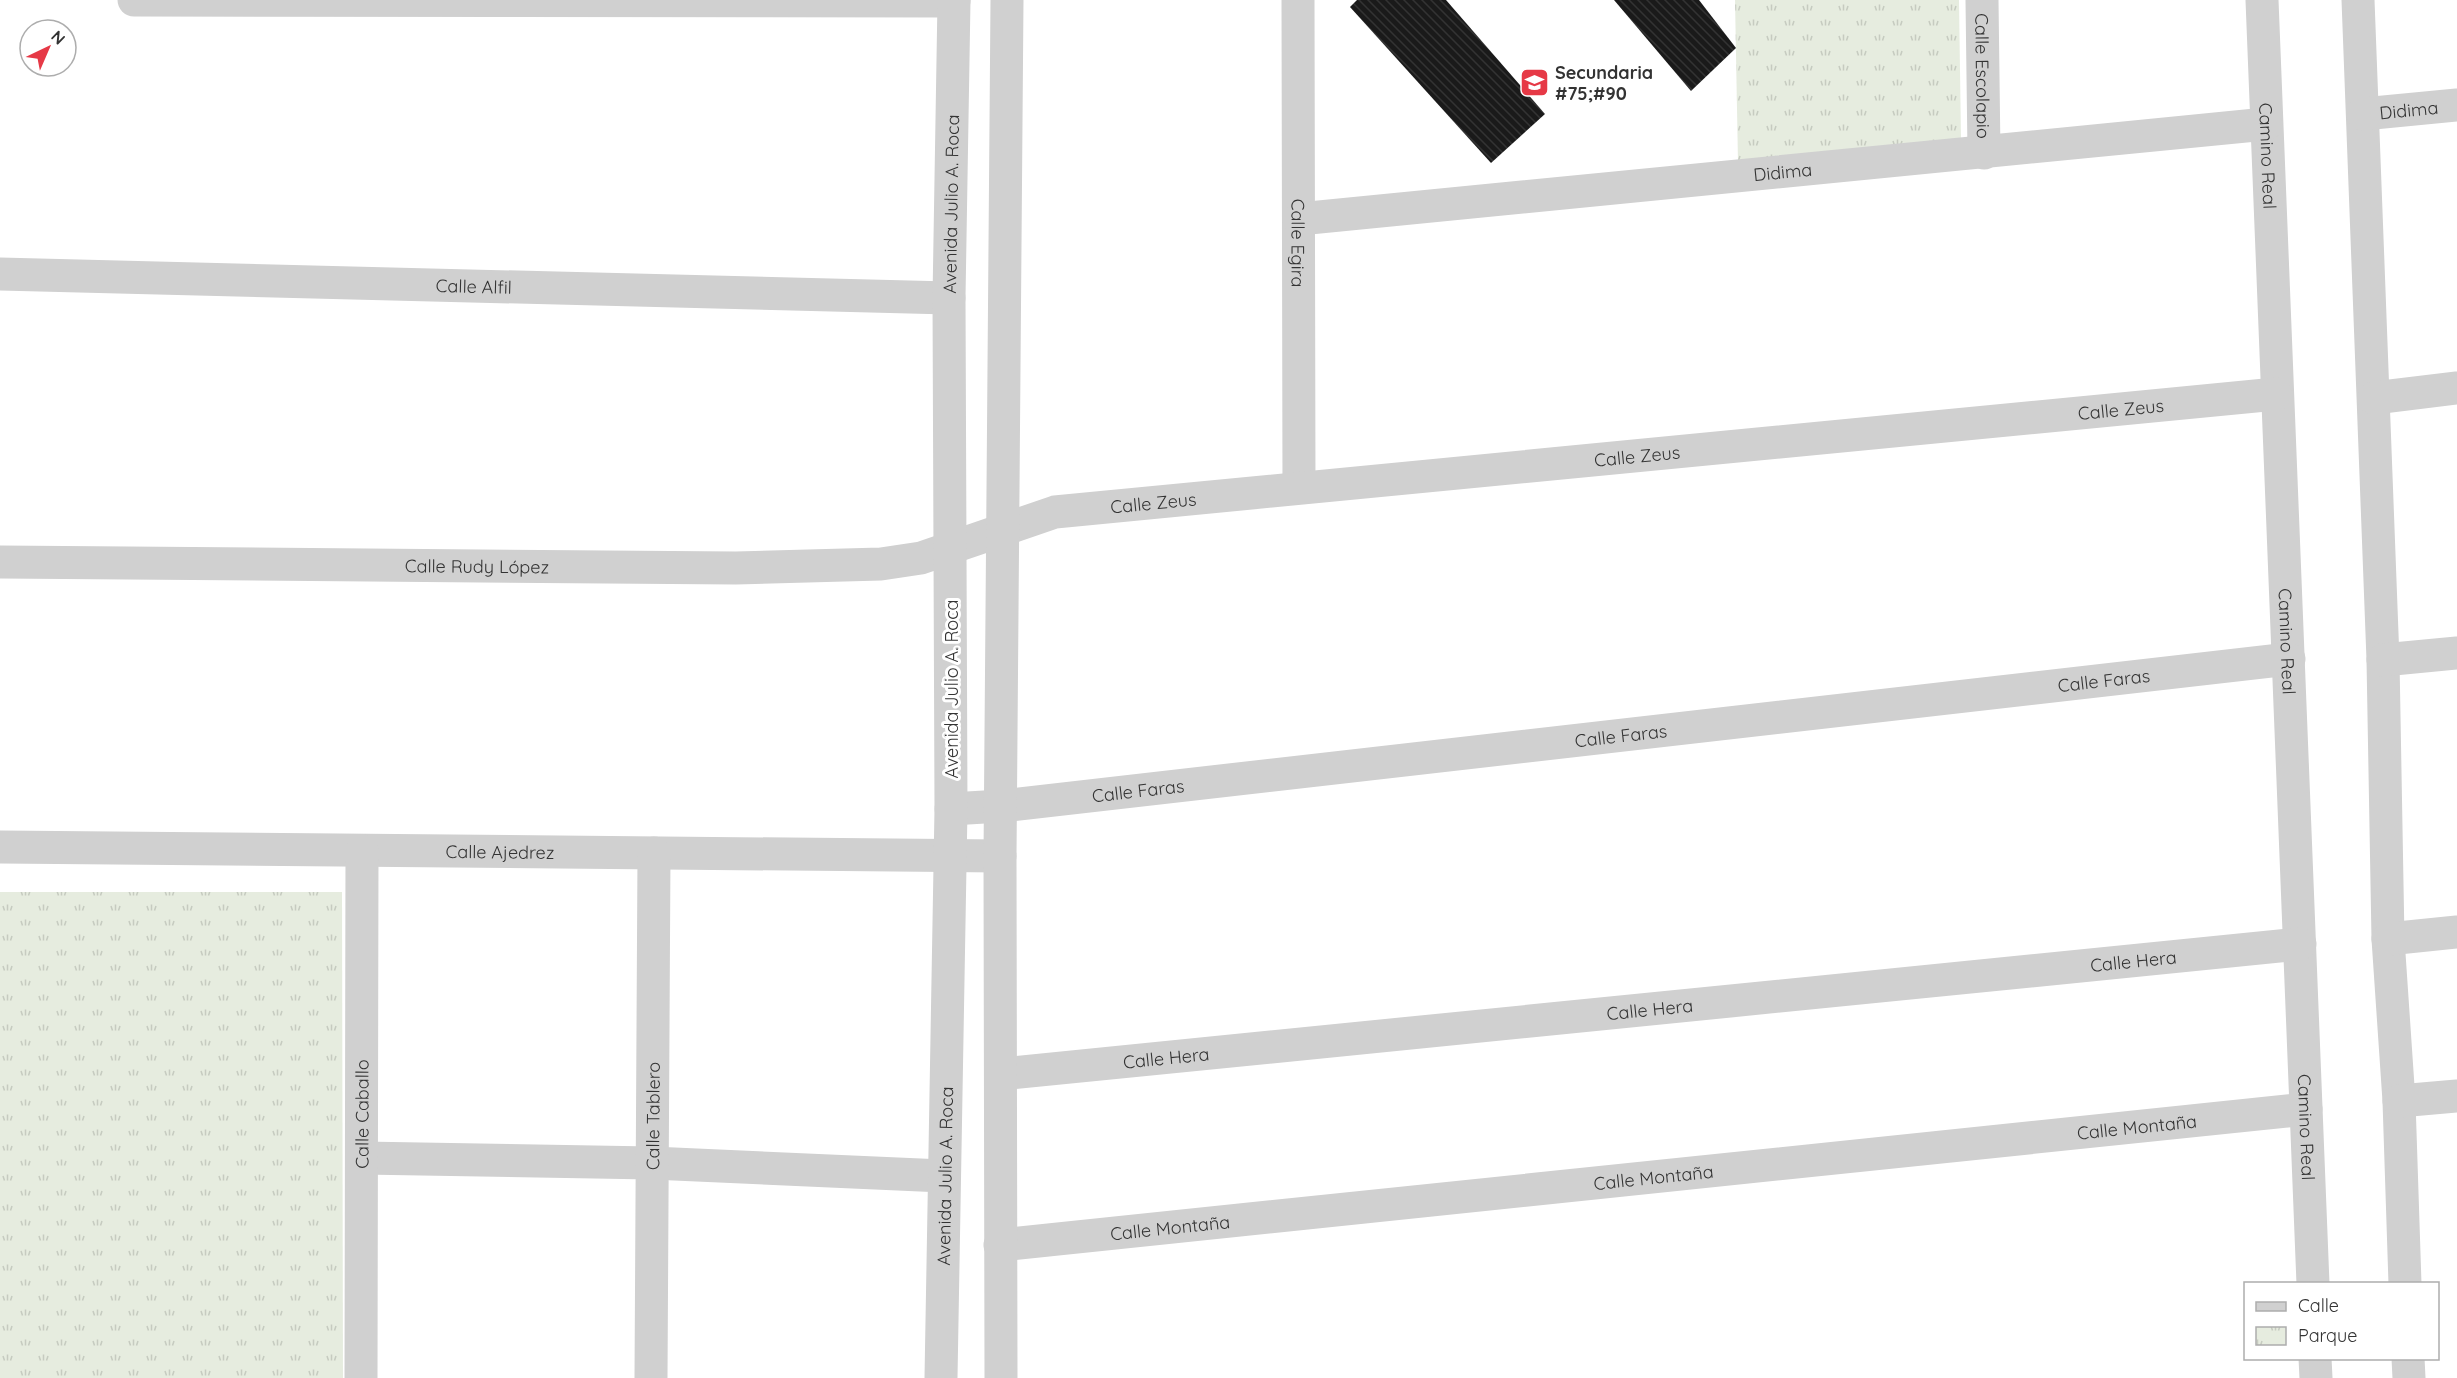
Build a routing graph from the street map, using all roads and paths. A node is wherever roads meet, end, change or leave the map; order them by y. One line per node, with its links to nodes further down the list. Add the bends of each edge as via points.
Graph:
1 (134, 0): 2 (street)
2 (954, 0): 14 (street, Avenida Julio A. Roca)
3 (1007, 0): 19 (street)
4 (1298, 0): 12 (street, Calle Egira)
5 (1982, 0): 11 (street, Calle Escolapio)
6 (2262, 0): 10 (street, Camino Real)
7 (2358, 0): 9 (street)
8 (2457, 105): 9 (street, Didima)
9 (2363, 114): 17 (street)
10 (2266, 124): 11 (street, Didima); 16 (street, Camino Real)
11 (1984, 153): 12 (street, Didima)
12 (1299, 219): 18 (street, Calle Egira)
13 (0, 274): 14 (street, Calle Alfil)
14 (949, 298): 20 (street, Avenida Julio A. Roca)
15 (2457, 388): 17 (street)
16 (2276, 394): 18 (street, Calle Zeus); 23 (street, Camino Real)
17 (2374, 398): 24 (street)
18 (1299, 487): 19 (street, Calle Zeus, via 1055,512)
19 (1003, 531): 20 (street, Calle Zeus); 25 (street)
20 (951, 548): 21 (street, Calle Rudy López, via 921,558 881,564 736,568); 26 (street, Avenida Julio A. Roca)
21 (0, 562)
22 (2457, 653): 24 (street)
23 (2289, 659): 25 (street, Calle Faras); 34 (street, Camino Real)
24 (2383, 660): 33 (street)
25 (1001, 806): 26 (street, Calle Faras); 31 (street)
26 (951, 809): 30 (street, Avenida Julio A. Roca)
27 (0, 847): 28 (street, Calle Ajedrez)
28 (362, 851): 29 (street, Calle Ajedrez); 39 (street, Calle Caballo)
29 (654, 852): 30 (street, Calle Ajedrez); 40 (street, Calle Tablero)
30 (951, 855): 31 (street, Calle Ajedrez); 41 (street, Avenida Julio A. Roca)
31 (1000, 856): 35 (street)
32 (2457, 932): 33 (street)
33 (2388, 939): 37 (street)
34 (2300, 944): 35 (street, Calle Hera); 38 (street, Camino Real)
35 (1001, 1074): 42 (street)
36 (2457, 1096): 37 (street)
37 (2400, 1101): 44 (street)
38 (2306, 1109): 42 (street, Calle Montaña); 43 (street, Camino Real)
39 (362, 1158): 40 (street); 47 (street, Calle Caballo)
40 (652, 1163): 41 (street); 48 (street, Calle Tablero)
41 (943, 1176): 49 (street, Avenida Julio A. Roca)
42 (1000, 1245): 50 (street)
43 (2313, 1282)
44 (2405, 1282)
45 (2315, 1360): 51 (street)
46 (2408, 1360): 52 (street)
47 (361, 1378)
48 (651, 1378)
49 (941, 1378)
50 (1001, 1378)
51 (2316, 1378)
52 (2409, 1378)

